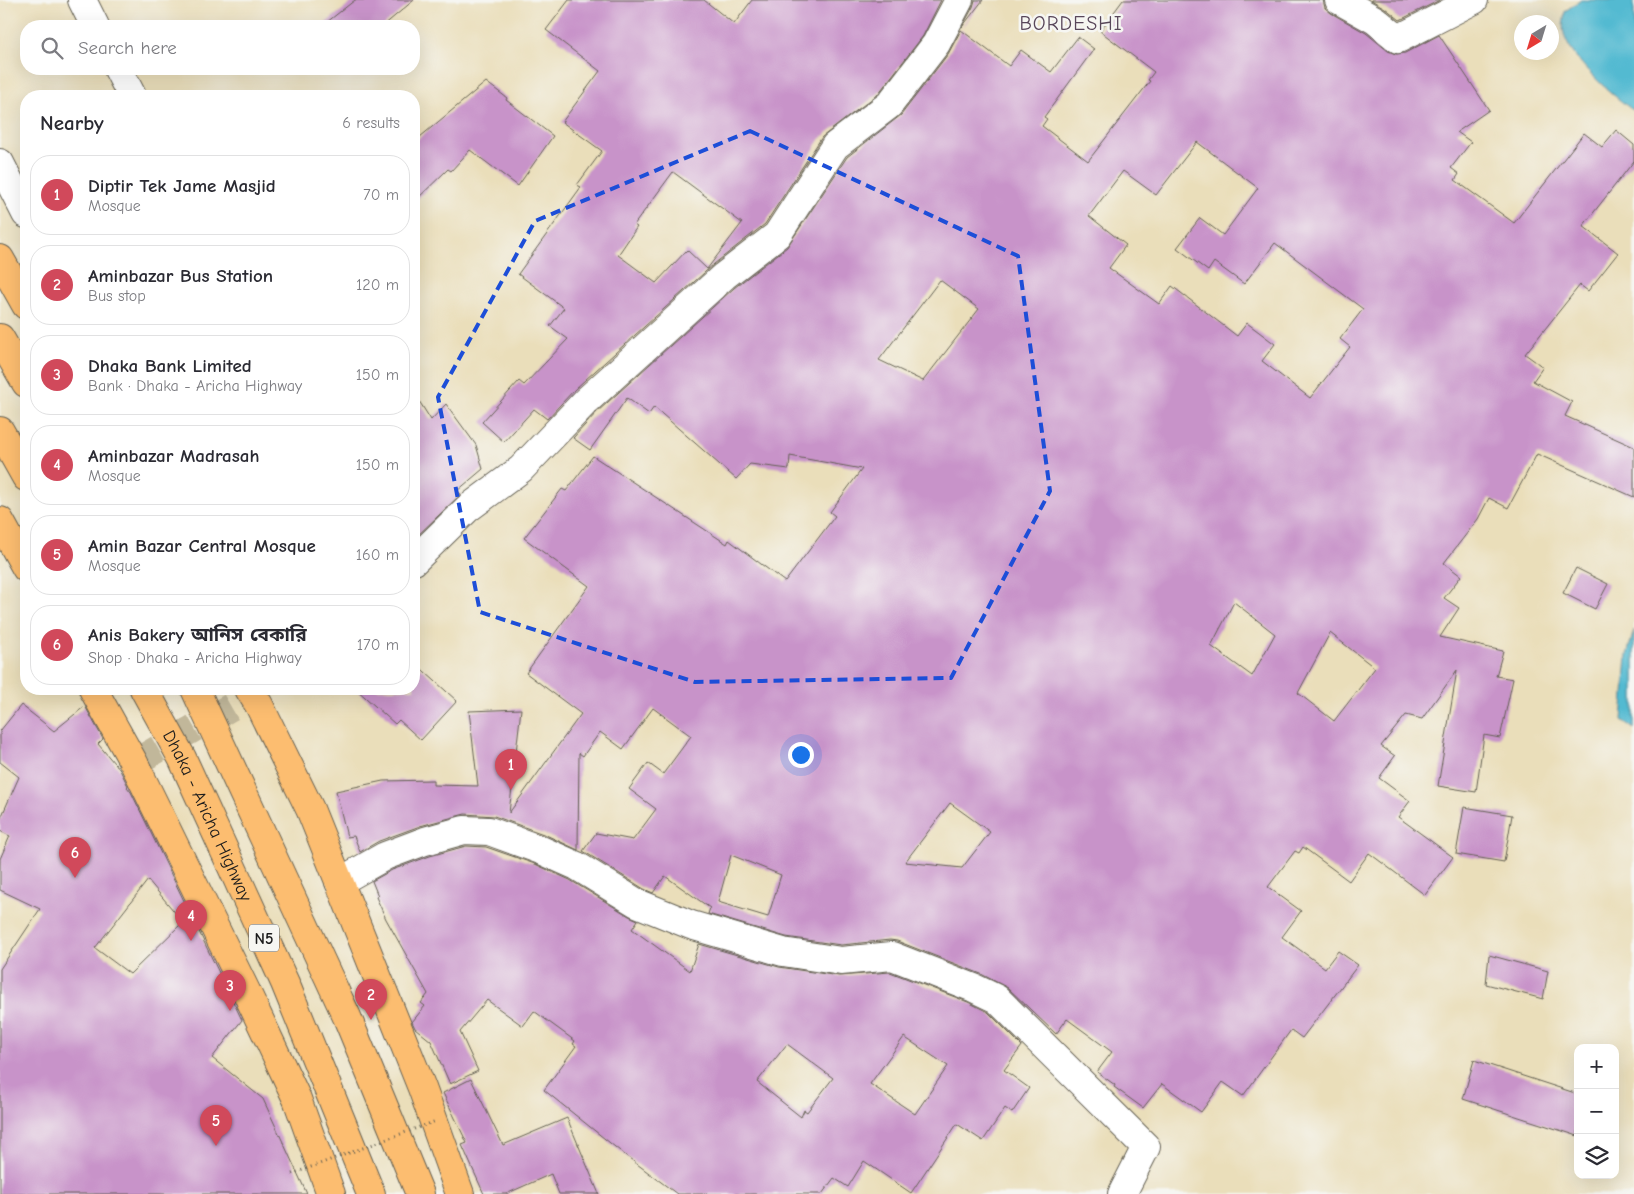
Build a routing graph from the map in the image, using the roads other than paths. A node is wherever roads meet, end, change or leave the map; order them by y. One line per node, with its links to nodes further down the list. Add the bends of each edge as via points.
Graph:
1 (82, 0): 5 (street)
2 (958, 0): 17 (street, via 936,44 916,70 888,105 835,146 777,235 724,276 586,401 521,469 466,509)
3 (1339, 0): 4 (street, via 1375,20 1398,39)
4 (1474, 0)
5 (93, 20)
6 (121, 75): 7 (street)
7 (129, 90)
8 (0, 163): 9 (street)
9 (20, 202)
10 (0, 259): 11 (highway)
11 (20, 294)
12 (0, 338): 13 (highway)
13 (20, 373)
14 (0, 431): 15 (highway)
15 (20, 466)
16 (0, 521): 18 (highway)
17 (420, 555)
18 (20, 557)
19 (96, 695): 24 (highway, N5, via 246,991 296,1099)
20 (147, 695): 25 (highway, Dhaka - Aricha Highway / N5, via 182,758 285,984)
21 (198, 695): 26 (highway, via 347,1017)
22 (253, 695): 23 (highway, via 310,809)
23 (339, 882): 27 (highway, via 422,1088); 28 (street, via 385,856 425,841 464,830 489,831 577,866 637,903 691,925 783,952 841,961 892,956 974,988 997,999 1146,1147)
24 (331, 1194)
25 (371, 1194)
26 (420, 1194)
27 (460, 1194)
28 (1122, 1194)

